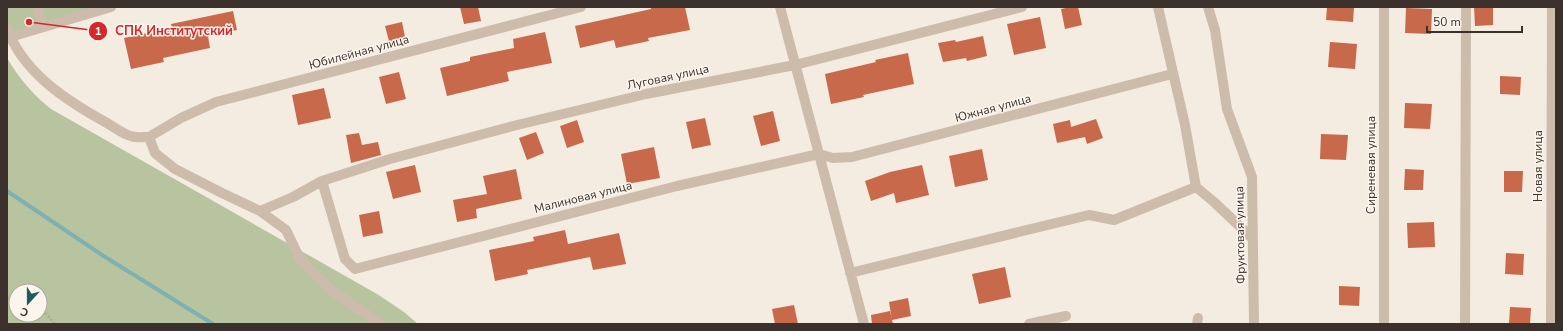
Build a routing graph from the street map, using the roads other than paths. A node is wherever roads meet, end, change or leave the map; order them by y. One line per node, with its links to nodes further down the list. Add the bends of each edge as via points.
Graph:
1 (37, 7): 11 (street)
2 (111, 7): 11 (street)
3 (581, 7): 15 (street, Юбилейная улица, via 216,102 181,118)
4 (780, 7): 13 (street)
5 (1022, 7): 13 (street, Луговая улица)
6 (1158, 7): 14 (street)
7 (1208, 7): 20 (street, Фруктовая улица, via 1215,30 1227,109 1252,177)
8 (1384, 7): 27 (street, Сиреневая улица)
9 (1466, 7): 28 (street)
10 (1552, 7): 29 (street, Новая улица)
11 (43, 26): 12 (street)
12 (9, 32): 15 (street, via 21,55 49,86 86,112 131,136)
13 (795, 65): 16 (street); 17 (street, Луговая улица, via 646,94 513,126 390,159)
14 (1172, 74): 16 (street, Южная улица, via 852,158 833,158); 18 (street, via 1185,125)
15 (149, 137): 19 (street, via 155,153 176,168)
16 (819, 154): 17 (street, Малиновая улица, via 677,186 356,269 345,259); 21 (street)
17 (322, 181): 19 (street, Луговая улица, via 293,197)
18 (1196, 187): 20 (street); 21 (street, via 1114,220 1089,215)
19 (260, 210): 23 (street, via 286,230 300,260 332,291)
20 (1252, 238): 26 (street, Фруктовая улица)
21 (850, 273): 24 (street)
22 (1066, 316): 25 (street)
23 (381, 324)
24 (864, 324)
25 (1028, 324)
26 (1254, 324)
27 (1384, 324)
28 (1466, 324)
29 (1551, 324)

